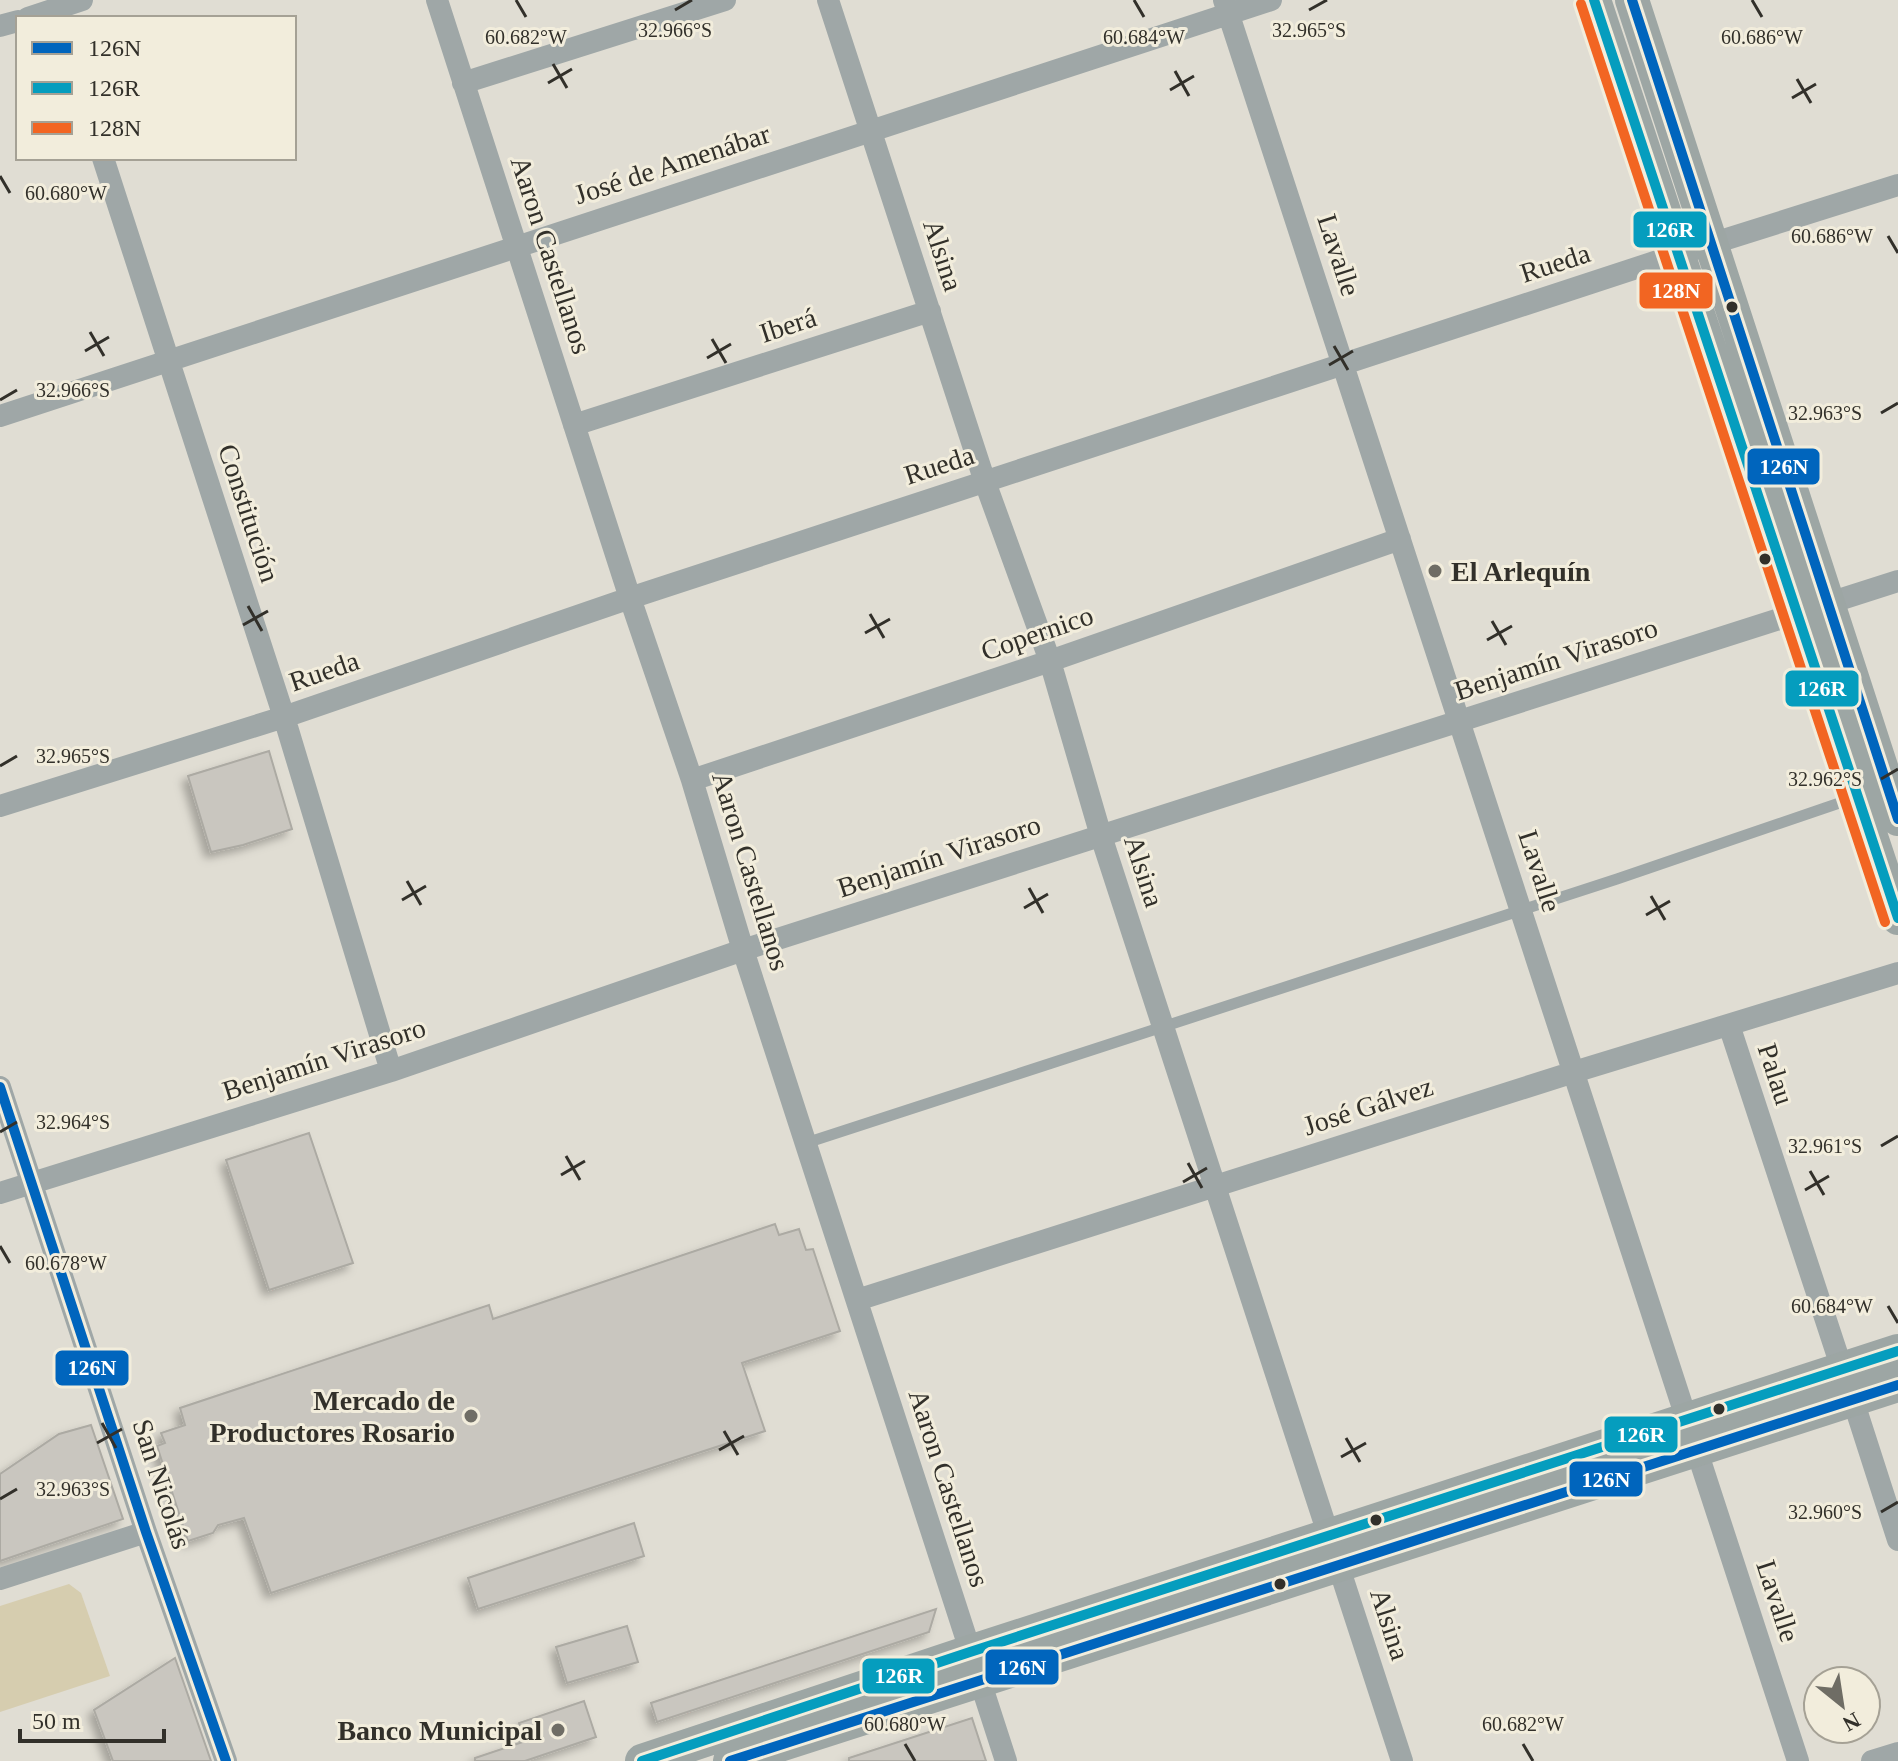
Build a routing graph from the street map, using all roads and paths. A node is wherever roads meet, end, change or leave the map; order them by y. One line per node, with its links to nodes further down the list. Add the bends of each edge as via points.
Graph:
1 (82, 0): 9 (street)
2 (437, 0): 11 (street, Aaron Castellanos)
3 (725, 0): 11 (street)
4 (828, 0): 12 (street, Alsina)
5 (1271, 0): 8 (street, José de Amenábar)
6 (1594, 0): 17 (main road)
7 (1632, 0): 15 (main road)
8 (1226, 7): 12 (street, José de Amenábar); 20 (street, Lavalle)
9 (54, 9): 10 (street)
10 (34, 16)
11 (463, 83): 16 (street, Aaron Castellanos)
12 (871, 131): 16 (street, José de Amenábar); 18 (street, Alsina)
13 (104, 160): 19 (street, Constitución)
14 (1898, 185): 15 (street, Rueda)
15 (1712, 244): 17 (street, Rueda); 27 (main road)
16 (516, 246): 19 (street, José de Amenábar); 22 (street, Aaron Castellanos)
17 (1679, 254): 20 (street, Rueda); 27 (main road)
18 (930, 311): 22 (street, Iberá); 23 (street, Alsina)
19 (169, 362): 21 (street, José de Amenábar); 29 (street, Constitución)
20 (1343, 364): 23 (street, Rueda); 24 (street, Lavalle)
21 (0, 416)
22 (574, 425): 26 (street, Aaron Castellanos)
23 (985, 482): 26 (street, Rueda); 28 (street, Alsina)
24 (1400, 539): 28 (street, Copernico); 30 (street, Lavalle)
25 (1898, 581): 27 (street, Benjamín Virasoro)
26 (630, 598): 29 (street, Rueda); 31 (street, Aaron Castellanos)
27 (1813, 609): 30 (street, Benjamín Virasoro); 32 (main road)
28 (1050, 661): 31 (street, Copernico); 35 (street, Alsina)
29 (284, 717): 33 (street, Rueda); 42 (street, Constitución)
30 (1460, 721): 35 (street, Benjamín Virasoro); 36 (street, Lavalle)
31 (692, 780): 38 (street, Aaron Castellanos)
32 (1877, 790): 34 (main road); 36 (lane); 37 (main road)
33 (0, 806)
34 (1898, 819)
35 (1101, 836): 38 (street, Benjamín Virasoro); 41 (street, Alsina)
36 (1521, 910): 41 (lane); 43 (street, Lavalle)
37 (1898, 918)
38 (743, 950): 42 (street, Benjamín Virasoro); 45 (street, Aaron Castellanos)
39 (1898, 973): 40 (street, José Gálvez)
40 (1729, 1025): 43 (street, José Gálvez); 51 (street, Palau)
41 (1163, 1027): 45 (lane); 47 (street, Alsina)
42 (391, 1071): 46 (street, Benjamín Virasoro)
43 (1574, 1072): 47 (street, José Gálvez); 53 (street, Lavalle)
44 (0, 1087): 46 (street, San Nicolás)
45 (806, 1143): 49 (street, Aaron Castellanos)
46 (31, 1183): 48 (street, Benjamín Virasoro); 54 (street, San Nicolás)
47 (1215, 1186): 49 (street, José Gálvez); 56 (street, Alsina)
48 (0, 1193)
49 (857, 1300): 58 (street, Aaron Castellanos)
50 (1898, 1351): 51 (main road)
51 (1847, 1385): 52 (main road); 53 (main road); 55 (street, Palau)
52 (1898, 1385)
53 (1692, 1435): 56 (main road); 65 (street, Lavalle)
54 (146, 1532): 57 (street); 60 (street, San Nicolás)
55 (1898, 1540)
56 (1334, 1551): 58 (main road); 64 (street, Alsina)
57 (0, 1579)
58 (975, 1666): 61 (main road); 62 (main road); 63 (street, Aaron Castellanos)
59 (1898, 1753): 66 (street)
60 (226, 1761)
61 (642, 1761)
62 (730, 1761)
63 (1006, 1761)
64 (1402, 1761)
65 (1798, 1761)
66 (1872, 1761)

